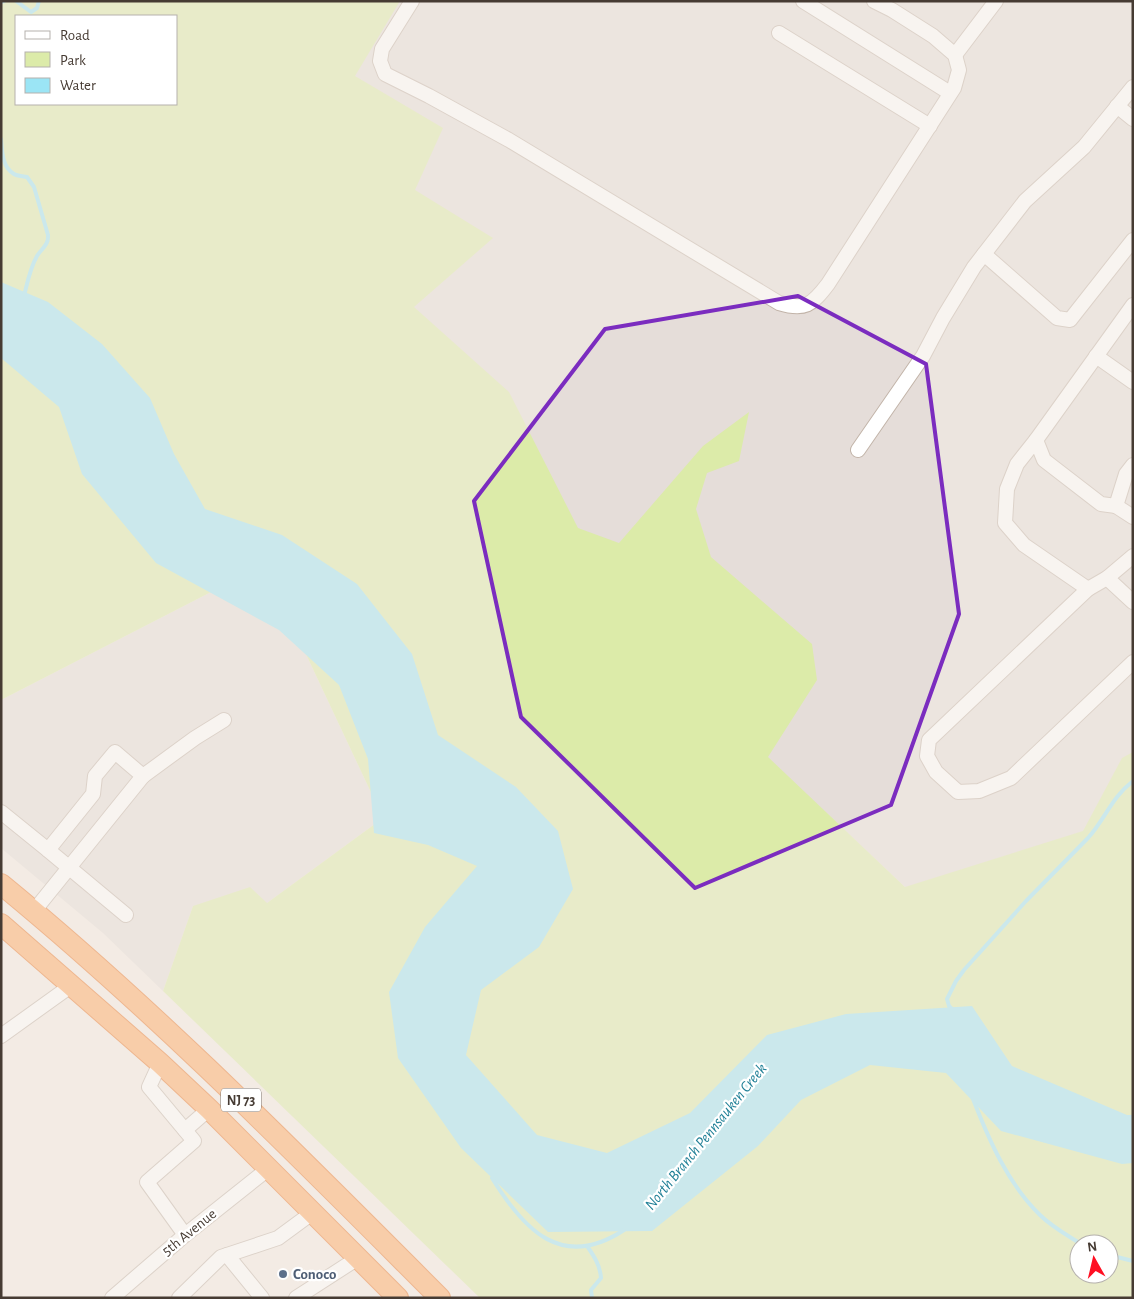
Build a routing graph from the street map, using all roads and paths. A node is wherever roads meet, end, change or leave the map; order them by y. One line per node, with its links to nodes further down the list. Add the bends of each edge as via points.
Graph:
1 (412, 1): 11 (street, via 382,49 380,61 385,74 509,140 779,303 794,308 808,306 828,284)
2 (803, 1): 8 (street)
3 (874, 1): 6 (street, via 933,36)
4 (996, 1): 6 (street)
5 (779, 33): 11 (street)
6 (955, 55): 8 (street, via 959,70)
7 (1133, 87): 9 (street)
8 (950, 93): 11 (street)
9 (1117, 106): 10 (street); 13 (street, via 1084,146 1025,201)
10 (1133, 119)
11 (930, 126)
12 (1133, 240): 13 (street, via 1070,320 1057,318)
13 (984, 254): 18 (street, via 923,356)
14 (1133, 304): 15 (street)
15 (1096, 356): 16 (street); 17 (street)
16 (1133, 382)
17 (1036, 440): 20 (street, via 1044,460 1101,504); 24 (street, via 1017,464 1007,489 1005,523 1024,545)
18 (858, 450)
19 (1133, 464): 20 (street, via 1126,474)
20 (1116, 506): 21 (street)
21 (1133, 517)
22 (1133, 556): 23 (street)
23 (1106, 578): 24 (street); 25 (street)
24 (1088, 589): 26 (street, via 929,740 927,756 936,772 958,792 979,791 1011,778)
25 (1133, 602)
26 (1133, 662)
27 (224, 720): 28 (street)
28 (144, 776): 30 (street, via 115,752 95,776 93,794); 31 (street)
29 (1, 812): 30 (street)
30 (48, 850): 31 (street)
31 (69, 867): 33 (street); 34 (street)
32 (1, 884): 33 (highway, NJ 73)
33 (34, 910): 51 (highway, NJ 73, via 184,1044)
34 (126, 915)
35 (1, 924): 36 (highway, NJ 73)
36 (72, 986): 37 (street); 38 (highway, NJ 73)
37 (1, 1036)
38 (160, 1063): 39 (highway, NJ 73); 40 (street, via 149,1087)
39 (209, 1109): 40 (street); 41 (highway, NJ 73)
40 (185, 1130): 43 (street, via 194,1141 147,1182)
41 (268, 1169): 42 (highway, NJ 73); 43 (street, 5th Avenue)
42 (312, 1213): 44 (street, via 278,1238); 45 (highway, NJ 73)
43 (185, 1235): 46 (street, 5th Avenue)
44 (227, 1255): 47 (street, via 221,1257); 48 (street)
45 (358, 1258): 49 (street); 50 (highway, NJ 73)
46 (112, 1298)
47 (179, 1298)
48 (262, 1298)
49 (296, 1298)
50 (398, 1298)
51 (440, 1298)

